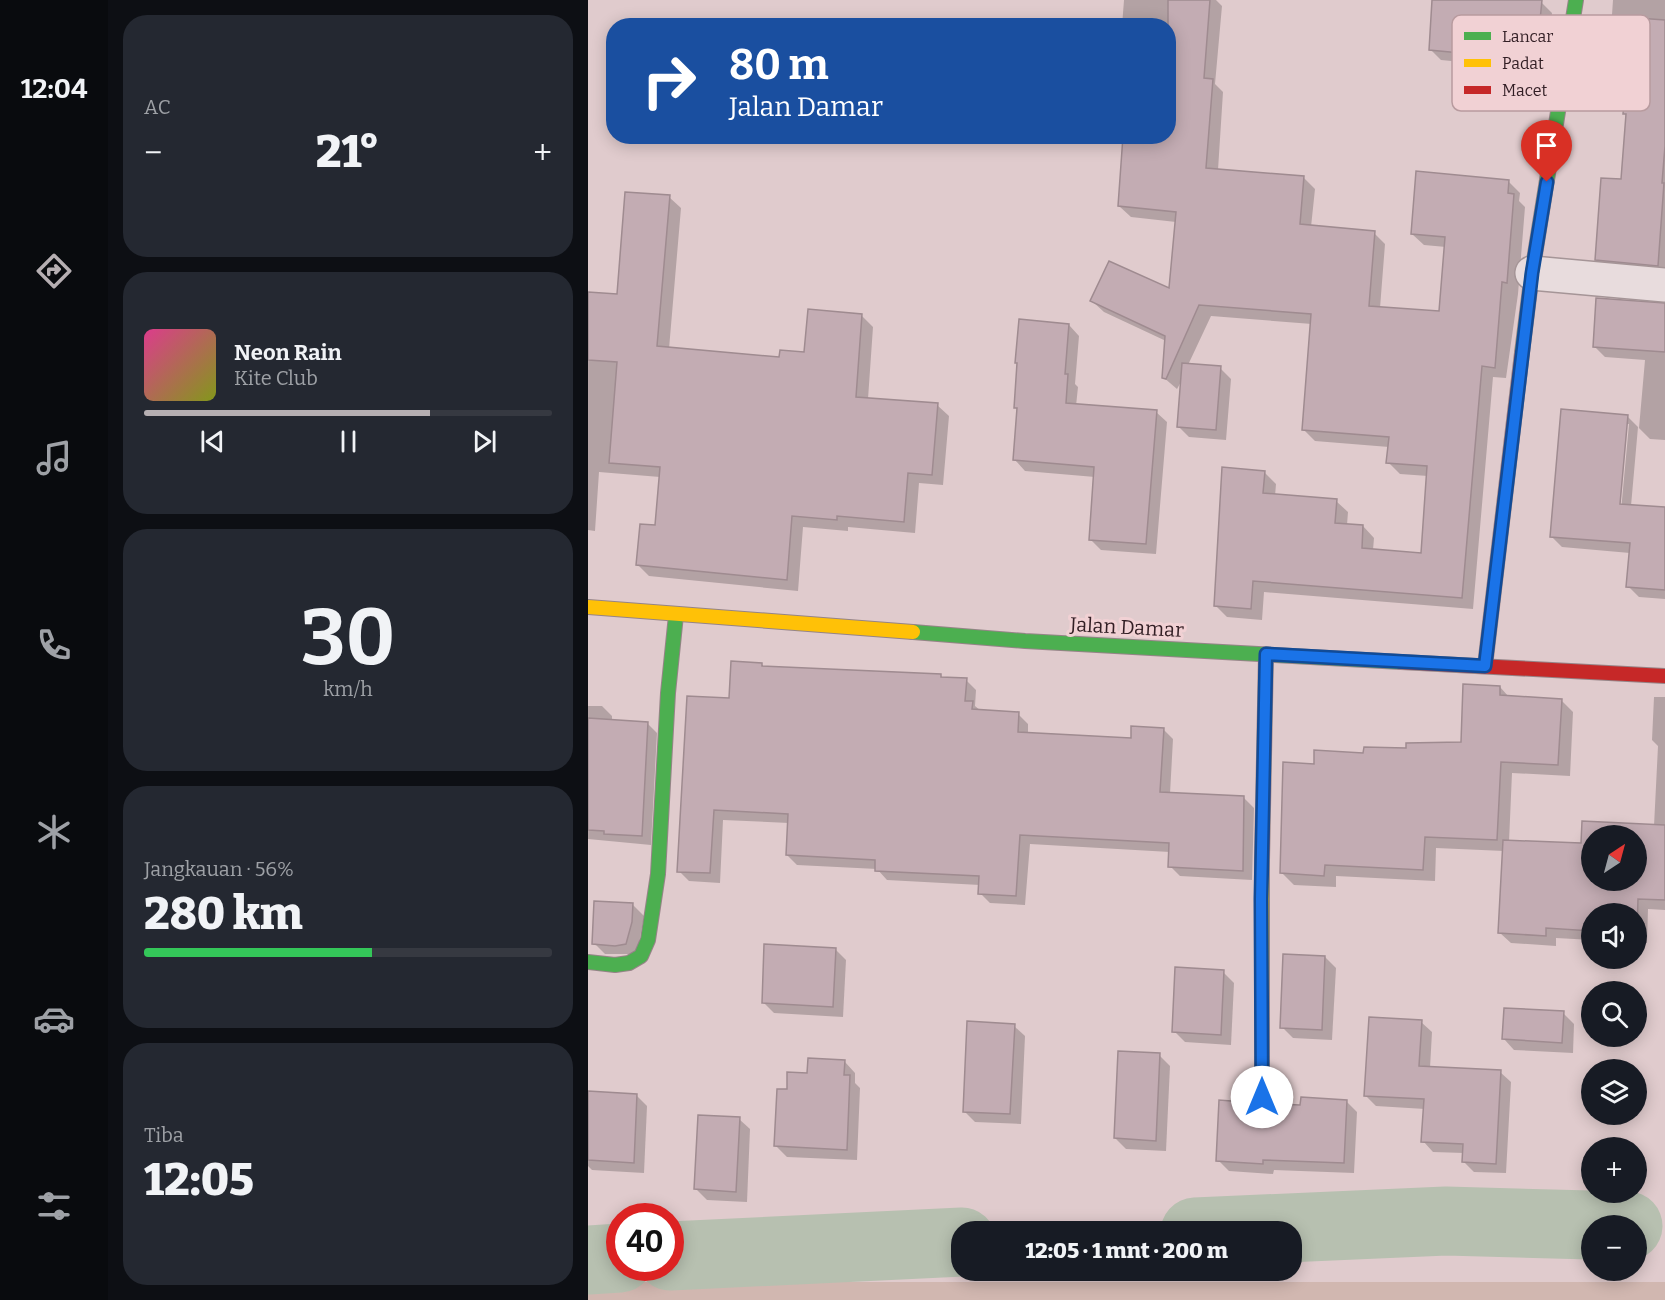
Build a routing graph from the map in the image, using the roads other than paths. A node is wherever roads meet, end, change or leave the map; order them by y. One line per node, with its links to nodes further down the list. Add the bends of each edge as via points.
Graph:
1 (1576, 0): 2 (street)
2 (1574, 15)
3 (1558, 111): 4 (street)
4 (1532, 273): 5 (street); 9 (street)
5 (1665, 285)
6 (588, 607): 7 (street, Jalan Damar)
7 (676, 615): 8 (street, Jalan Damar); 11 (street, via 668,692 662,833 650,933 642,955 628,963)
8 (1266, 654): 9 (street, Jalan Damar); 12 (street)
9 (1485, 666): 10 (street, Jalan Damar)
10 (1665, 676)
11 (588, 962)
12 (1262, 1097)

